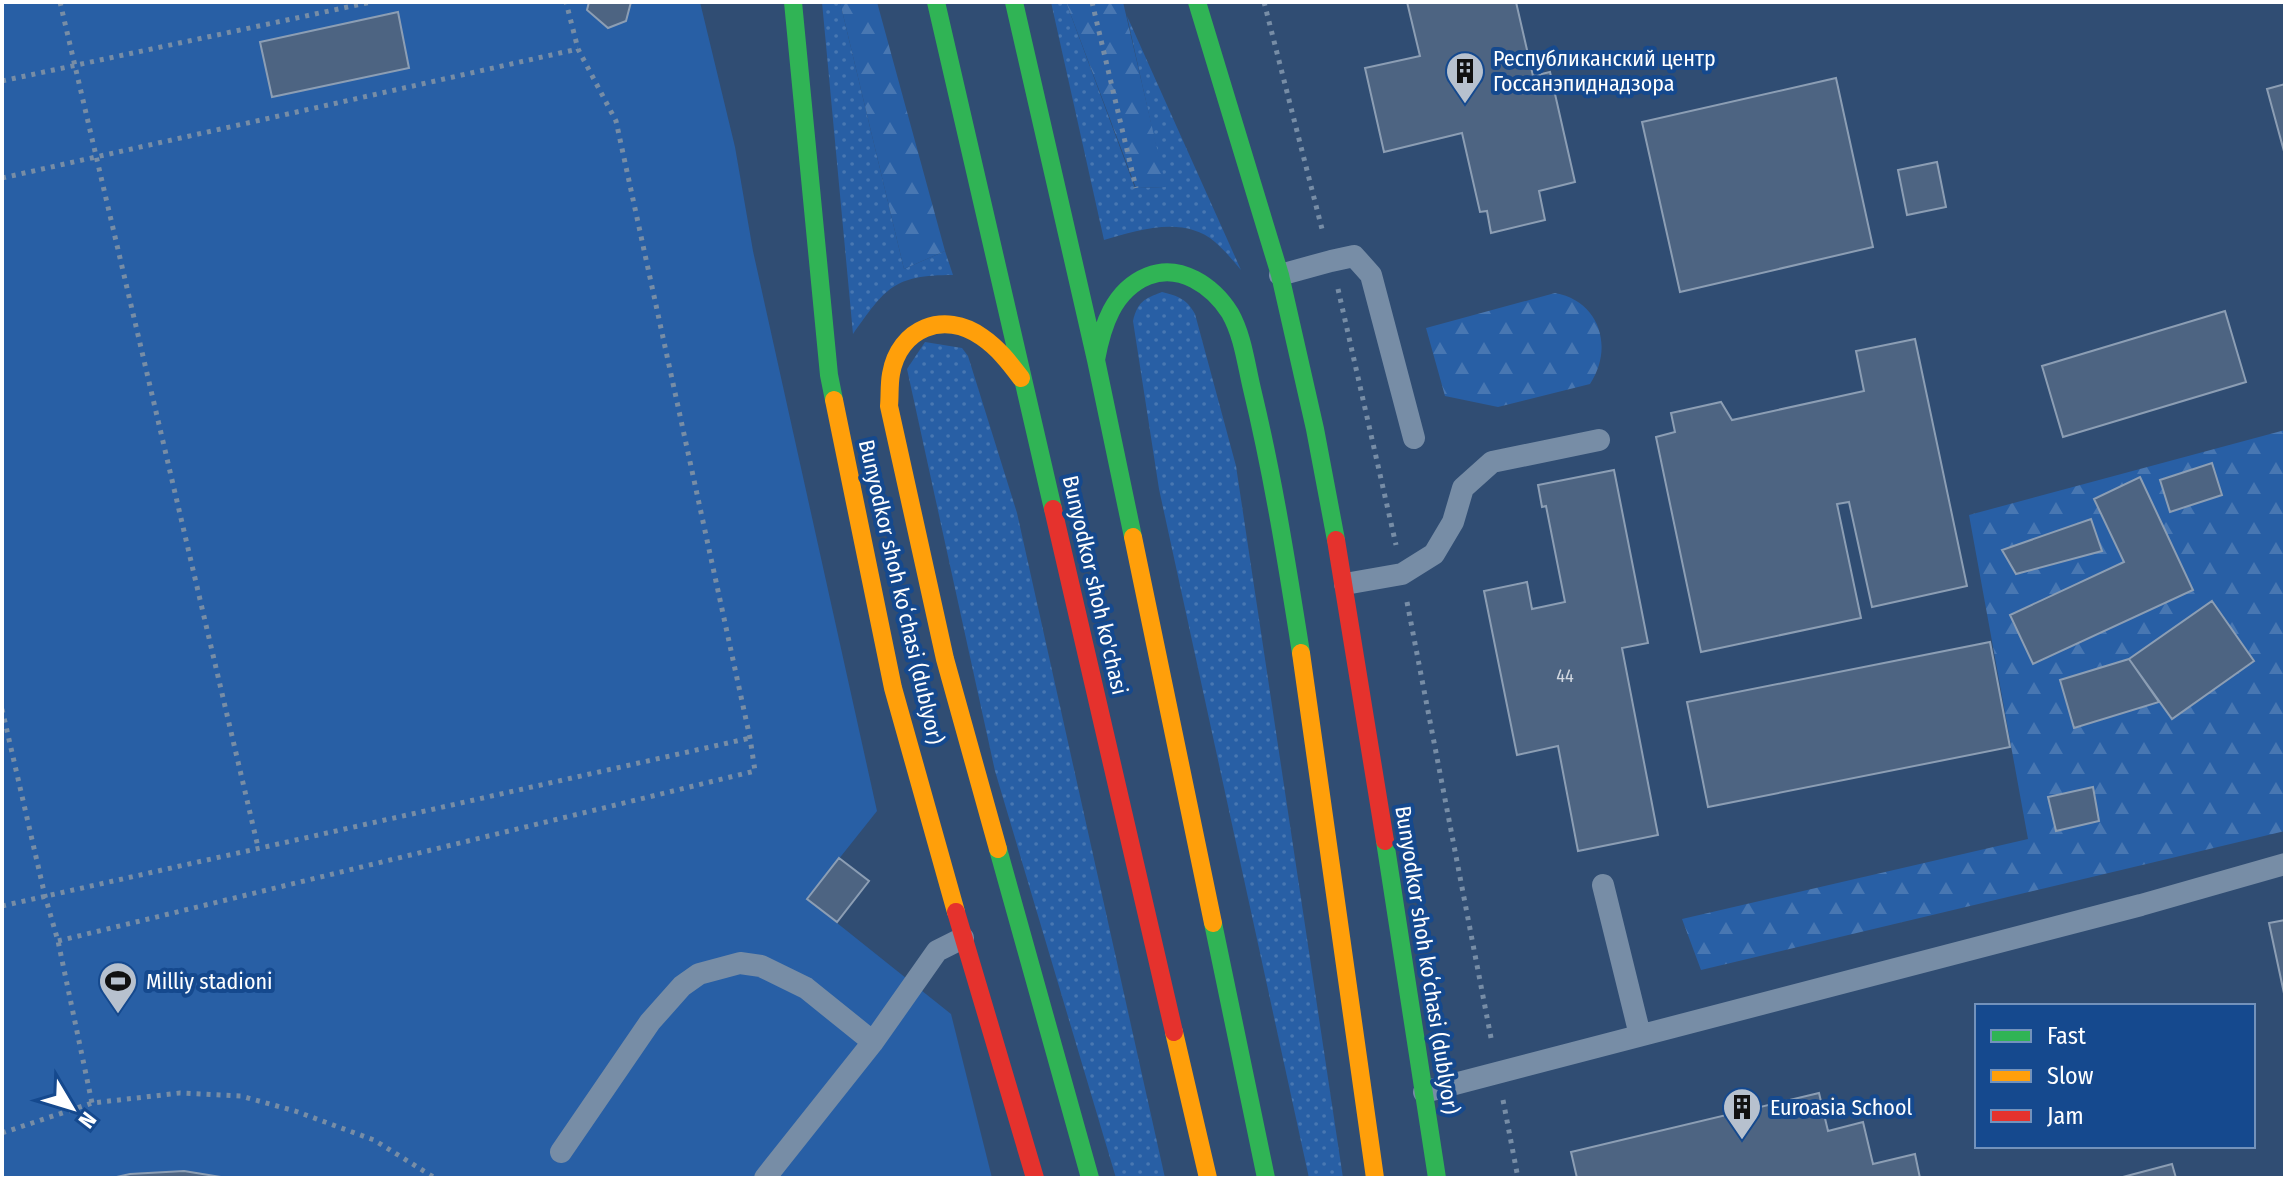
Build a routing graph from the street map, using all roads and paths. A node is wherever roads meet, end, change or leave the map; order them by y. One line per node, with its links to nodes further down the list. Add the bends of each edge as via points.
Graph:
1 (60, 2): 10 (path)
2 (371, 2): 10 (path)
3 (566, 2): 9 (path)
4 (793, 2): 28 (main road, Bunyodkor shoh koʻchasi (dublyor), via 829,375 893,688)
5 (936, 2): 17 (main road, Bunyodkor shoh ko'chasi)
6 (1014, 2): 16 (main road, Bunyodkor shoh ko'chasi)
7 (1092, 2): 14 (path)
8 (1197, 2): 15 (main road, Bunyodkor shoh koʻchasi (dublyor))
9 (578, 49): 12 (path); 22 (path, via 616,121)
10 (76, 67): 11 (path); 12 (path)
11 (2, 81)
12 (95, 159): 13 (path); 23 (path)
13 (2, 178)
14 (1136, 188)
15 (1280, 275): 18 (lane, via 1354,256 1371,275); 20 (main road, Bunyodkor shoh koʻchasi (dublyor))
16 (1096, 360): 41 (main road, Bunyodkor shoh ko'chasi); 42 (main road, via 1114,304 1134,283 1159,272 1184,274 1205,285 1225,305 1237,328 1269,460 1293,602)
17 (1022, 380): 39 (main road, via 986,337 941,323 917,332 899,351 890,376 889,406 945,659); 40 (main road, Bunyodkor shoh ko'chasi)
18 (1414, 438)
19 (1599, 440): 20 (lane, via 1492,462 1463,488 1453,522 1434,554 1402,574)
20 (1345, 584): 32 (main road, Bunyodkor shoh koʻchasi (dublyor))
21 (2, 709): 26 (path)
22 (750, 738): 23 (path); 29 (path, via 755,771)
23 (258, 847): 26 (path)
24 (2285, 864): 30 (lane)
25 (1603, 885): 30 (lane)
26 (45, 896): 27 (path); 29 (path)
27 (2, 906)
28 (963, 938): 31 (lane, via 937,951); 38 (main road, Bunyodkor shoh koʻchasi (dublyor))
29 (58, 941): 33 (path)
30 (1640, 1035): 32 (lane)
31 (873, 1042): 35 (lane, via 806,988 761,966 740,963 699,974 650,1022); 37 (lane)
32 (1424, 1092): 43 (main road, Bunyodkor shoh koʻchasi (dublyor))
33 (92, 1103): 34 (path); 36 (path, via 180,1093 241,1096 374,1140)
34 (2, 1133)
35 (561, 1152)
36 (435, 1178)
37 (765, 1178)
38 (1035, 1178)
39 (1090, 1178)
40 (1208, 1178)
41 (1266, 1178)
42 (1375, 1178)
43 (1437, 1178)

